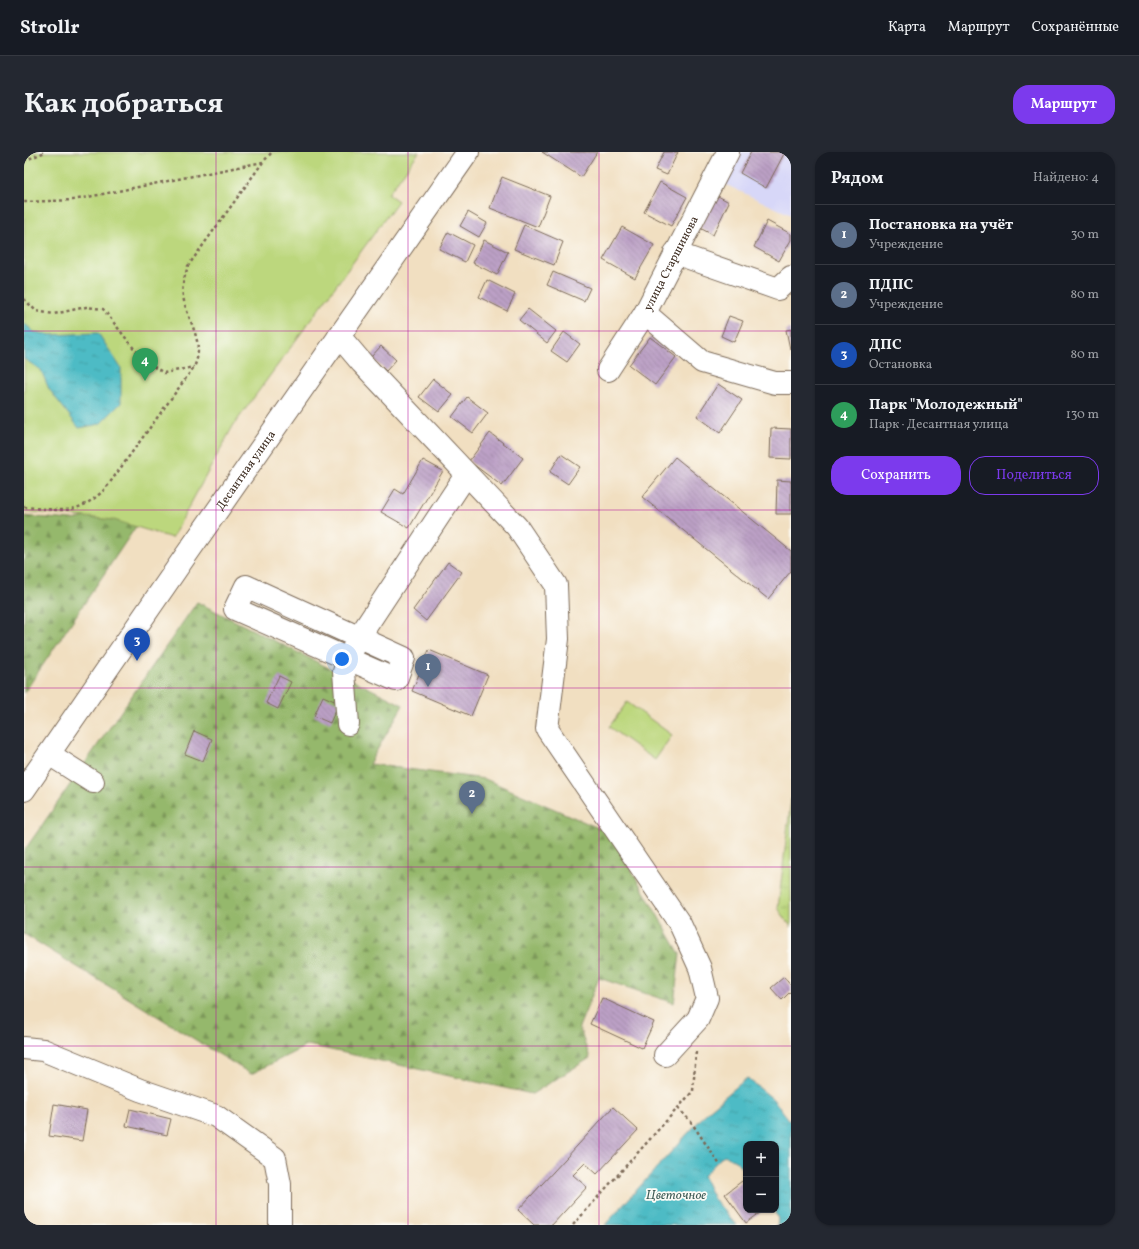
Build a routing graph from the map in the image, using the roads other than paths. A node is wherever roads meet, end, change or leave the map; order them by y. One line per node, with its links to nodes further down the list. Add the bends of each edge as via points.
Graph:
1 (468, 152): 6 (street, Десантная улица)
2 (728, 152): 3 (street, улица Старшинова)
3 (675, 253): 4 (street, via 778,288); 5 (street, улица Старшинова)
4 (791, 277)
5 (645, 312): 7 (street, улица Старшинова); 8 (street, via 702,362 775,383)
6 (339, 336): 9 (street); 13 (street, Десантная улица)
7 (608, 370)
8 (791, 383)
9 (466, 475): 10 (street); 17 (street, via 517,527 556,585 558,639 547,730 680,924 700,968 708,998 698,1019)
10 (359, 637): 11 (street); 11 (street, via 404,658 396,680); 11 (street, via 246,586 235,609)
11 (348, 659): 12 (street, via 344,672)
12 (348, 724)
13 (49, 754): 14 (street); 15 (street, Десантная улица)
14 (93, 782)
15 (24, 790)
16 (24, 1048): 18 (street, via 43,1050 140,1090 216,1116 275,1158 280,1184)
17 (665, 1055)
18 (280, 1225)

